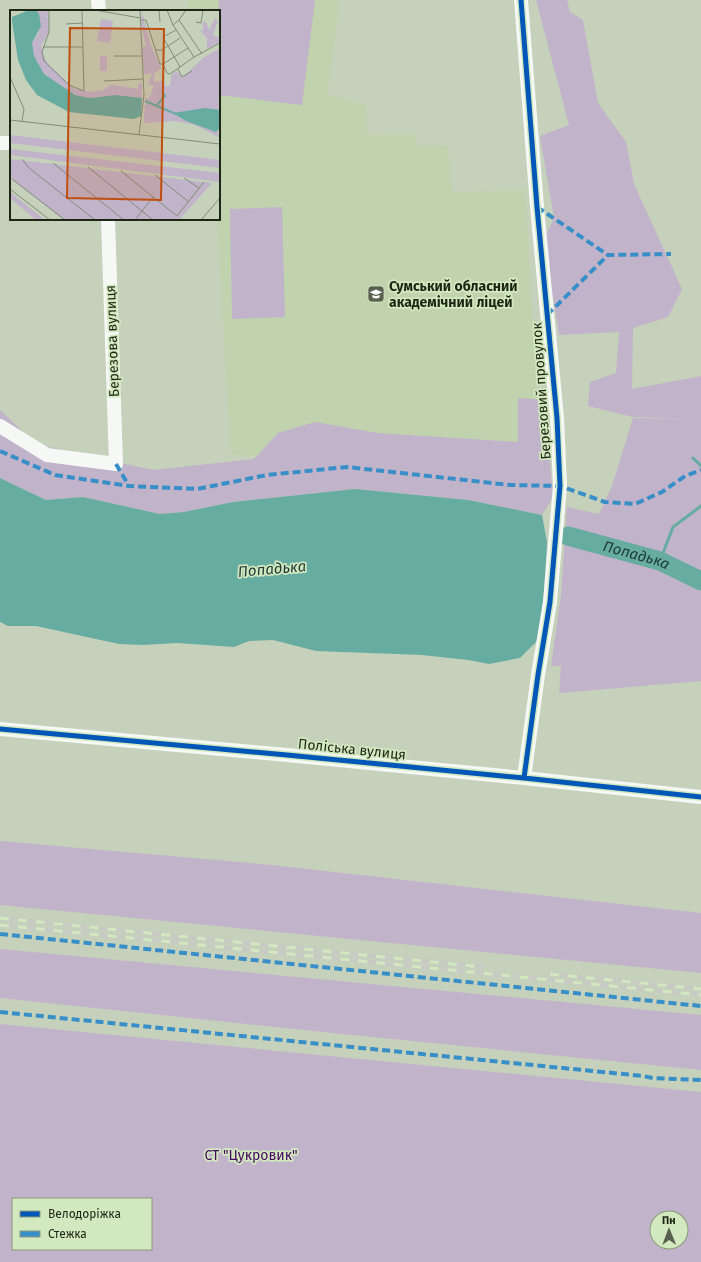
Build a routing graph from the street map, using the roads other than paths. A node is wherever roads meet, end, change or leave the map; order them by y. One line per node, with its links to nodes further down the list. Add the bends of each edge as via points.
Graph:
1 (98, 0): 3 (street)
2 (521, 0): 7 (street, Березовий провулок, via 556,411 560,486 550,602)
3 (99, 10)
4 (108, 220): 5 (street, Березова вулиця, via 116,464 47,455)
5 (0, 426)
6 (0, 729): 7 (street, Поліська вулиця)
7 (524, 778): 8 (street, Поліська вулиця)
8 (701, 797)

